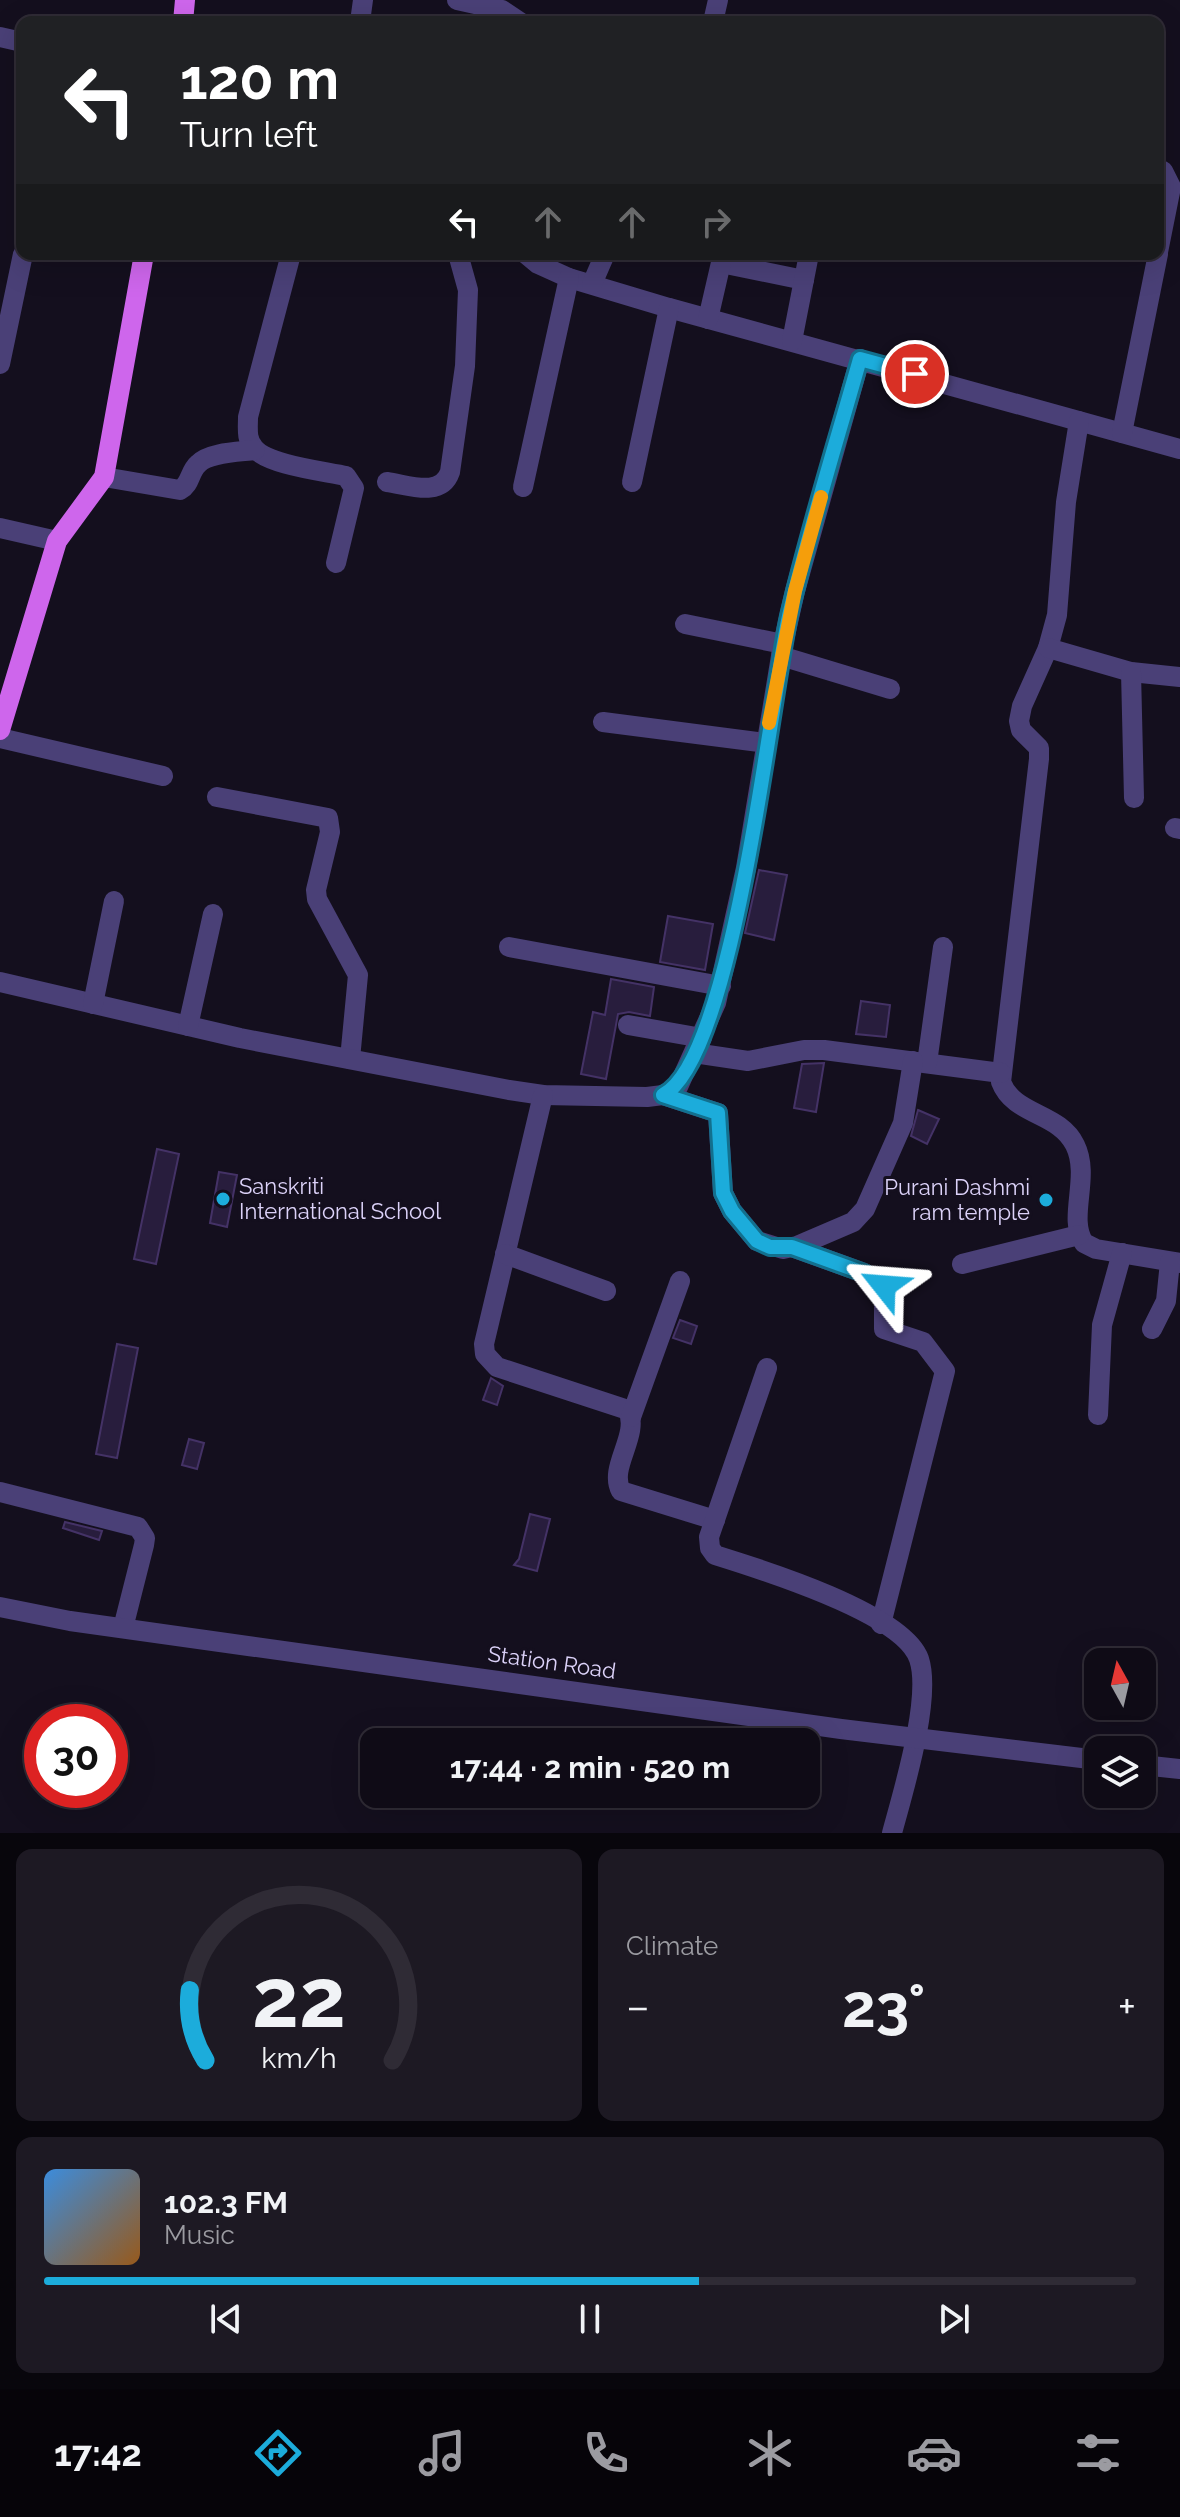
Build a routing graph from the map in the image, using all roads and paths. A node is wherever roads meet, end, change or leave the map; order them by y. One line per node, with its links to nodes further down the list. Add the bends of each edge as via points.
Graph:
1 (464, 1): 2 (street)
2 (515, 16)
3 (1164, 173): 4 (street, via 1171,187)
4 (1164, 223)
5 (22, 260): 22 (street)
6 (143, 260): 27 (main road)
7 (289, 260): 26 (street, via 248,417 248,437)
8 (460, 260): 28 (street, via 468,290 463,392 450,472 438,488)
9 (533, 260): 15 (street)
10 (602, 260): 17 (street)
11 (722, 260): 19 (street)
12 (729, 260): 16 (street)
13 (808, 260): 16 (street)
14 (1157, 260): 24 (street)
15 (569, 278): 17 (street); 30 (street)
16 (804, 280): 20 (street)
17 (592, 284): 18 (street)
18 (669, 308): 19 (street); 29 (street)
19 (708, 319): 20 (street)
20 (792, 341): 21 (street)
21 (860, 359): 23 (street); 36 (street)
22 (0, 364)
23 (1079, 421): 24 (street); 35 (street, via 1064,522 1061,595)
24 (1122, 433): 25 (street)
25 (1180, 449)
26 (255, 450): 27 (street, via 206,458 180,490); 33 (street, via 352,481)
27 (104, 477): 32 (main road)
28 (387, 482)
29 (632, 482)
30 (523, 487)
31 (0, 528): 32 (street)
32 (57, 541): 41 (main road)
33 (336, 563)
34 (685, 624): 36 (street)
35 (1048, 648): 38 (street); 59 (street, via 1019,721 1039,748 1039,759)
36 (782, 650): 39 (street); 43 (street)
37 (1178, 671): 38 (street)
38 (1131, 672): 46 (street)
39 (890, 689)
40 (603, 722): 43 (street)
41 (0, 730)
42 (0, 738): 44 (street)
43 (766, 743): 52 (street)
44 (163, 776)
45 (217, 797): 57 (street, via 328,818 330,832 316,890 358,975)
46 (1134, 798)
47 (114, 901): 53 (street)
48 (213, 914): 55 (street)
49 (509, 947): 52 (street)
50 (943, 947): 58 (street)
51 (0, 982): 53 (street)
52 (721, 986): 56 (street)
53 (93, 1004): 55 (street)
54 (628, 1025): 56 (street)
55 (188, 1026): 57 (street)
56 (698, 1045): 58 (street, via 748,1061 808,1049); 61 (street, via 678,1087)
57 (350, 1059): 60 (street)
58 (920, 1062): 59 (street); 63 (street, via 903,1123 865,1209 853,1222)
59 (1001, 1073): 62 (street, via 1013,1102 1052,1121 1076,1146 1083,1179)
60 (543, 1095): 61 (street); 65 (street)
61 (663, 1095): 63 (street, via 718,1113 723,1193 732,1211 757,1241)
62 (1079, 1235): 64 (street, via 1096,1249); 67 (street)
63 (792, 1247): 77 (street, via 864,1273 884,1286 884,1329 923,1342 945,1371)
64 (1122, 1253): 66 (street); 72 (street, via 1102,1325)
65 (505, 1254): 69 (street); 73 (street, via 484,1344 490,1362 622,1406)
66 (1175, 1262): 70 (street, via 1166,1301)
67 (962, 1264)
68 (680, 1281): 73 (street)
69 (606, 1291)
70 (1152, 1329)
71 (767, 1368): 75 (street)
72 (1098, 1415)
73 (631, 1417): 75 (street, via 618,1479 621,1491)
74 (0, 1492): 78 (street, via 143,1532)
75 (715, 1520): 77 (street, via 709,1537 715,1555 793,1579)
76 (0, 1607): 78 (street, Station Road)
77 (881, 1624): 79 (street, via 918,1657)
78 (123, 1628): 79 (street, Station Road)
79 (917, 1739): 80 (street, Station Road); 83 (street)
80 (1084, 1758)
81 (1156, 1766): 82 (street)
82 (1180, 1769)
83 (892, 1833)

